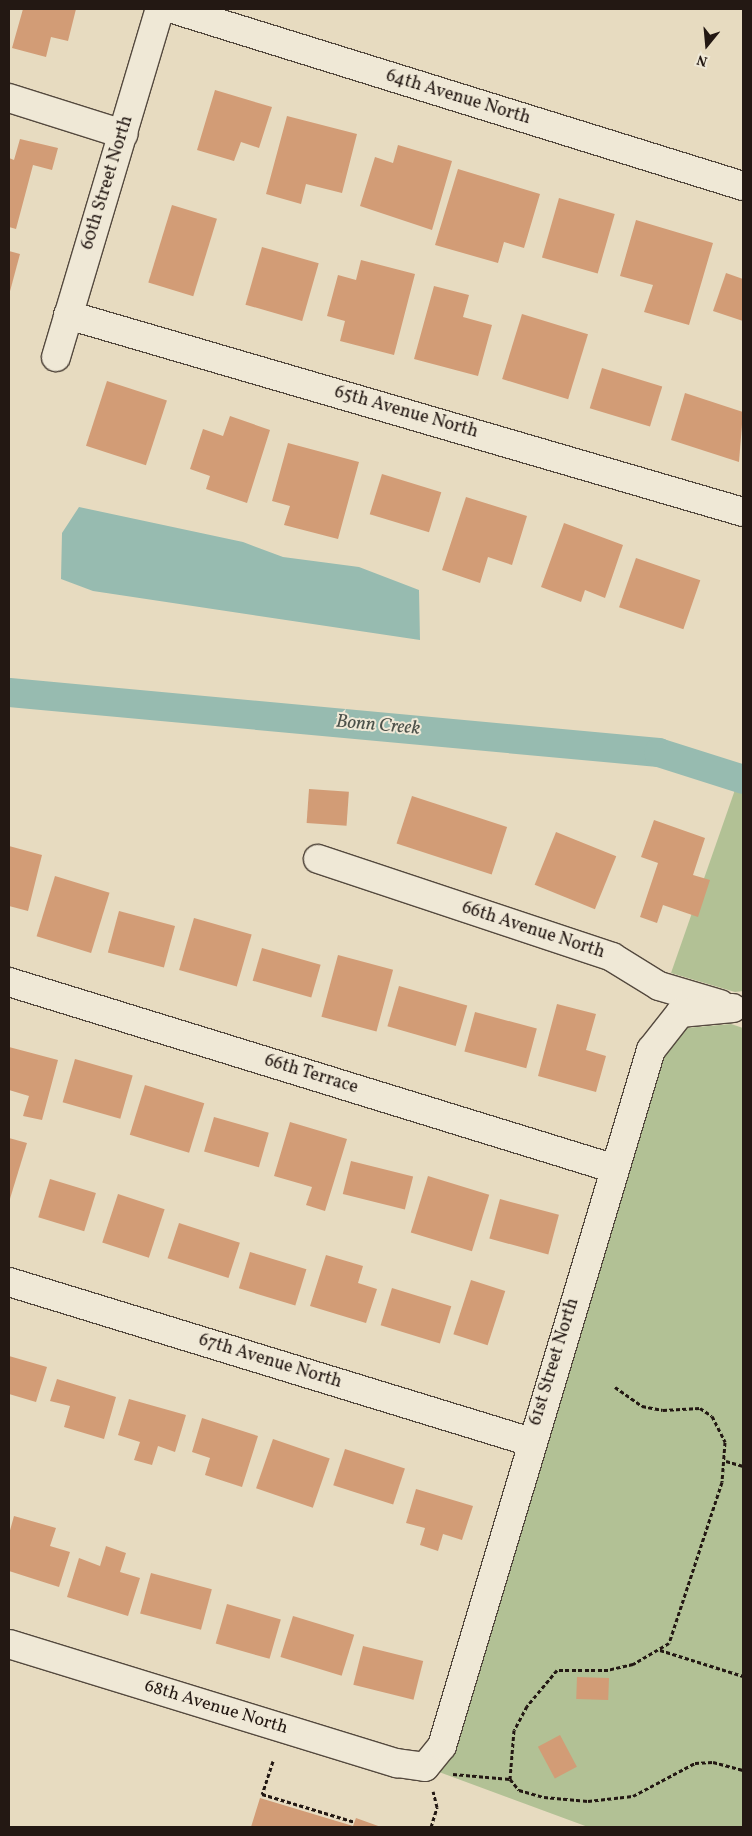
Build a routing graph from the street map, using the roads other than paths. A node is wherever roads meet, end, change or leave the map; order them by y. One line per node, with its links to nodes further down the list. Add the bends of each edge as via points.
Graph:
1 (160, 9): 4 (street, 60th Street North)
2 (173, 9): 5 (street, 64th Avenue North)
3 (9, 98): 4 (street)
4 (123, 134): 6 (street, 60th Street North)
5 (743, 186)
6 (68, 315): 7 (street, 60th Street North); 8 (street, 65th Avenue North)
7 (56, 358)
8 (743, 512)
9 (318, 859): 11 (street, 66th Avenue North, via 612,957 659,986)
10 (9, 982): 12 (street, 66th Terrace)
11 (738, 1010): 12 (street, 61st Street North, via 680,1013 651,1050)
12 (612, 1168): 14 (street, 61st Street North)
13 (9, 1282): 14 (street, 67th Avenue North)
14 (531, 1442): 16 (street, 61st Street North, via 442,1746)
15 (9, 1644): 16 (street, 68th Avenue North, via 397,1763)
16 (428, 1778)

